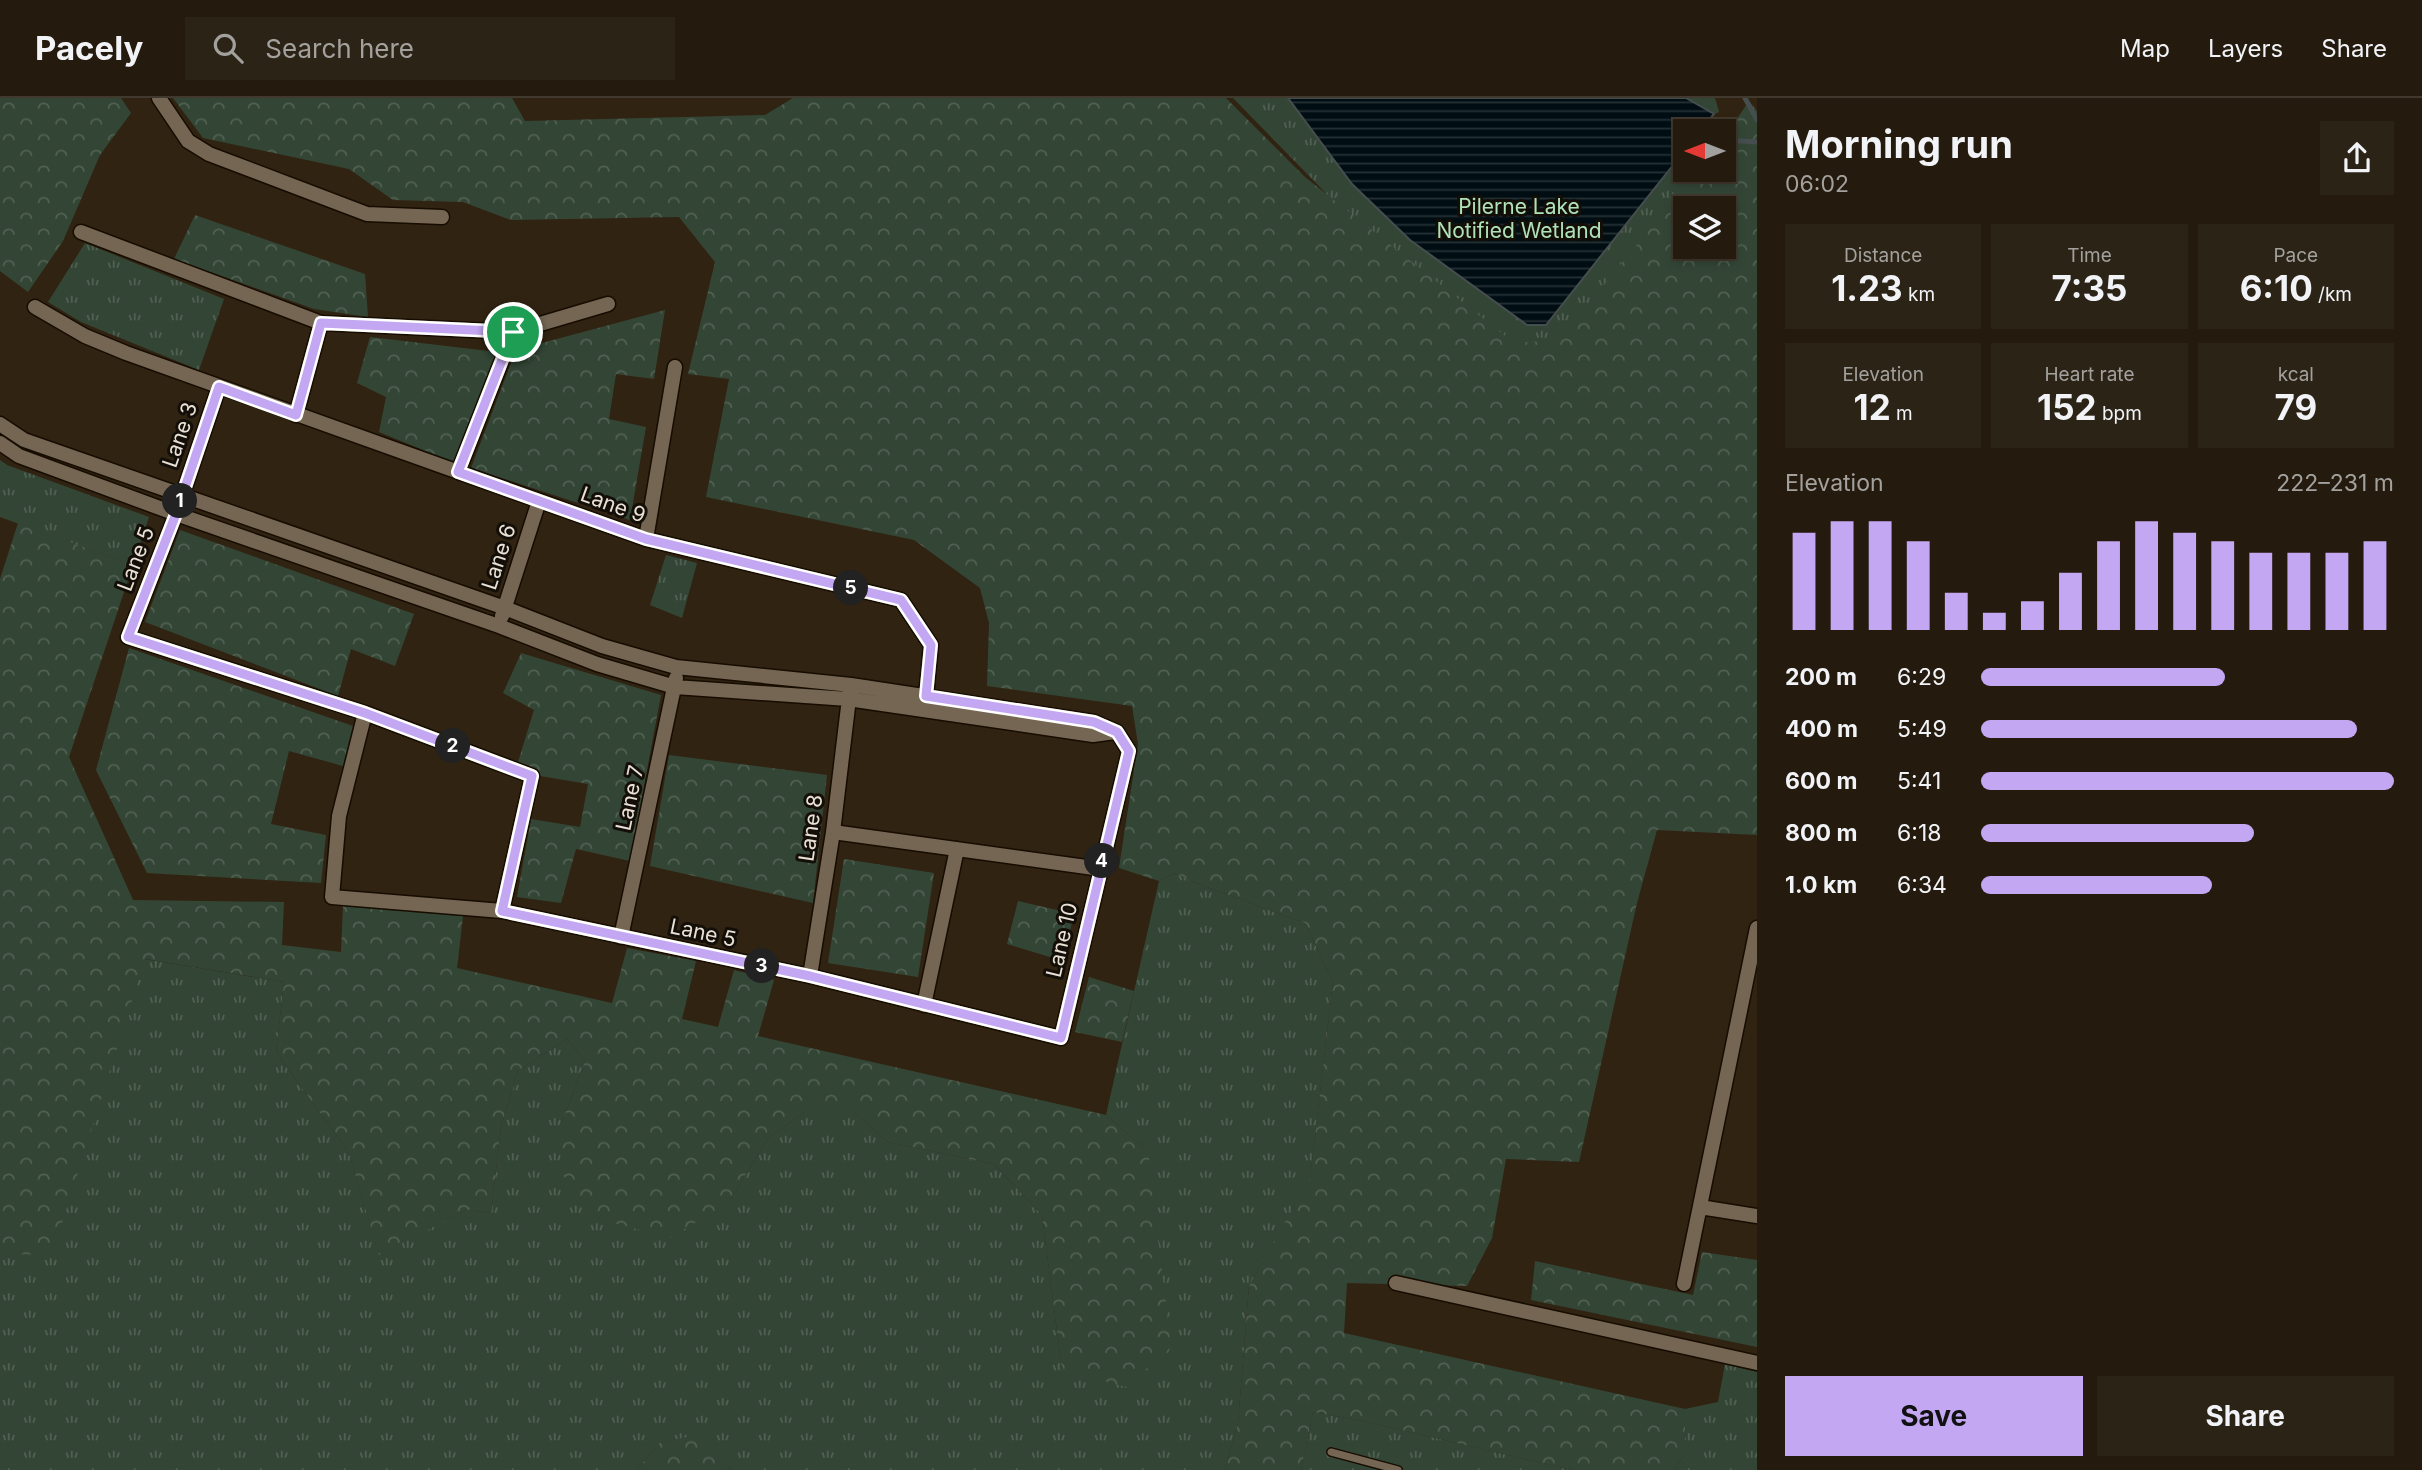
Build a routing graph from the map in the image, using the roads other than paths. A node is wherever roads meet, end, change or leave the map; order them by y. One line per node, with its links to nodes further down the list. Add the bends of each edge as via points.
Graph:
1 (159, 98): 2 (street, via 188,141 209,154 367,214)
2 (442, 217)
3 (81, 232): 6 (street)
4 (608, 304): 7 (street)
5 (35, 307): 9 (street, Lane 9, via 85,336)
6 (321, 323): 7 (street); 10 (street)
7 (513, 332): 13 (street)
8 (675, 367): 17 (street)
9 (219, 387): 10 (street, Lane 9); 14 (street, Lane 3)
10 (296, 415): 13 (street, Lane 9)
11 (0, 424): 14 (street, via 24,440)
12 (0, 443): 16 (street, via 19,456)
13 (458, 472): 15 (street, Lane 9)
14 (182, 496): 16 (street, Lane 5); 18 (street)
15 (539, 501): 17 (street, Lane 9); 18 (street, Lane 6)
16 (176, 514): 19 (street); 24 (street, Lane 5, via 128,637)
17 (646, 539): 23 (street, Lane 9, via 901,600 931,645)
18 (505, 608): 19 (street, Lane 6); 20 (street, via 602,646)
19 (499, 626): 21 (street, via 597,664)
20 (676, 667): 21 (street, Lane 7); 22 (street)
21 (675, 687): 22 (street); 31 (street, Lane 7)
22 (849, 692): 23 (street); 25 (street, via 1093,736); 26 (street, Lane 8)
23 (926, 696): 25 (street, via 1094,722)
24 (365, 713): 29 (street, via 532,776); 29 (street, Lane 5, via 339,816 332,897)
25 (1117, 732): 28 (street, Lane 10, via 1129,751)
26 (833, 832): 27 (street); 32 (street, Lane 8)
27 (957, 849): 28 (street); 33 (street)
28 (1101, 869): 34 (street, Lane 10)
29 (502, 911): 31 (street, Lane 5)
30 (1757, 928): 35 (street)
31 (621, 937): 32 (street, Lane 5)
32 (810, 976): 33 (street, Lane 5)
33 (924, 1005): 34 (street, Lane 5)
34 (1061, 1038)
35 (1700, 1208): 36 (street); 38 (street)
36 (1757, 1216)
37 (1395, 1283): 39 (street)
38 (1684, 1284)
39 (1757, 1363)
40 (1331, 1452): 41 (lane)
41 (1398, 1470)

